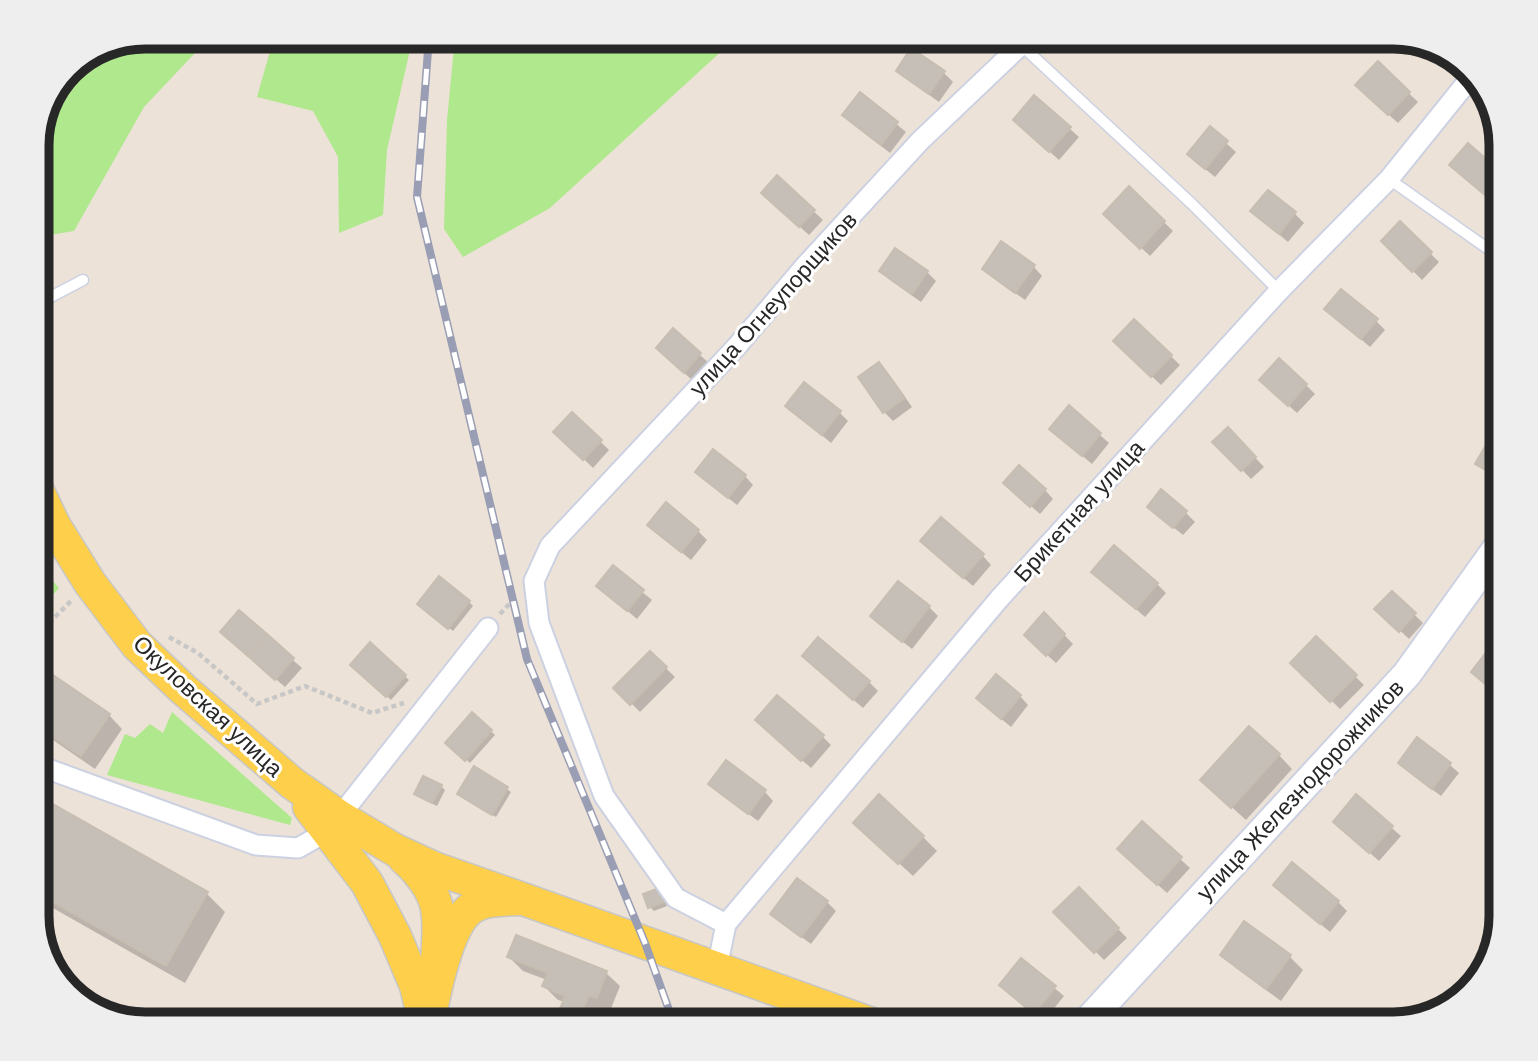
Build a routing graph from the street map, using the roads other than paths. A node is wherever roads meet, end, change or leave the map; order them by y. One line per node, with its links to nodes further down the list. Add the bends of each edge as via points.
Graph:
1 (1014, 49): 18 (street, улица Огнеупорщиков, via 920,141 550,546 534,581 539,623 604,796 676,898)
2 (1030, 49): 7 (lane)
3 (1466, 83): 4 (street, Брикетная улица)
4 (1389, 179): 5 (lane); 7 (street, Брикетная улица)
5 (1489, 250)
6 (83, 280): 8 (lane)
7 (1279, 291): 18 (street, Брикетная улица, via 999,599)
8 (49, 298)
9 (49, 515): 13 (main road, Окуловская улица, via 90,583 137,645)
10 (1489, 560): 25 (street, улица Железнодорожников, via 1406,674)
11 (488, 628): 13 (street)
12 (49, 769): 13 (street, via 256,845 298,848)
13 (334, 824): 14 (main road, Окуловская улица); 19 (main road)
14 (395, 850): 15 (main road); 16 (main road, via 415,868)
15 (478, 883): 16 (main road, via 443,887); 17 (main road)
16 (432, 895): 19 (main road, via 413,926); 21 (main road, via 438,930)
17 (523, 899): 20 (main road); 21 (main road, via 471,908 453,933)
18 (726, 924): 20 (street, Брикетная улица)
19 (407, 963): 22 (main road)
20 (717, 968): 24 (main road)
21 (434, 993): 23 (main road)
22 (424, 1012)
23 (430, 1012)
24 (838, 1012)
25 (1096, 1012)

